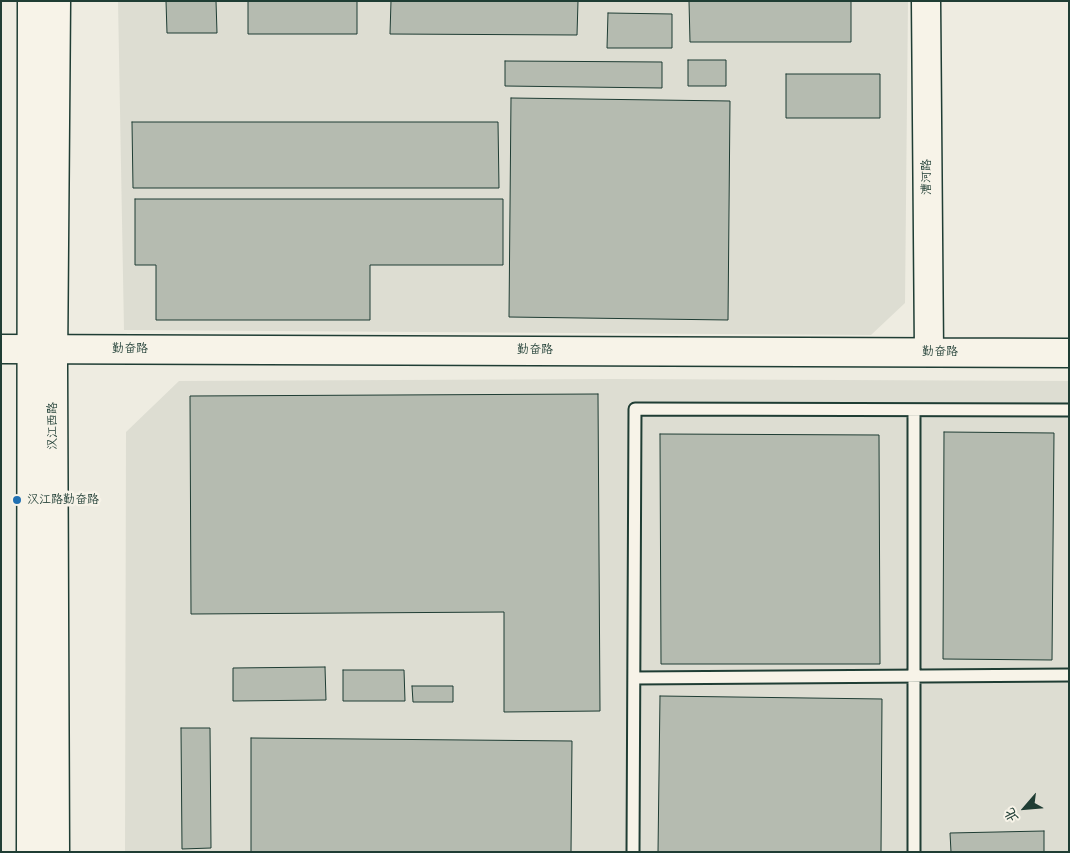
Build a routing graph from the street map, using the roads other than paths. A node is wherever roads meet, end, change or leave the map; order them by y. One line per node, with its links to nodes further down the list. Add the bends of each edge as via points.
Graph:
1 (32, 1): 4 (main road, 汉江西路)
2 (56, 1): 4 (main road, 汉江西路)
3 (926, 1): 6 (main road, 漕河路)
4 (42, 348): 5 (main road, 勤奋路); 6 (main road, 勤奋路); 13 (main road, 汉江西路); 14 (main road, 汉江西路)
5 (1, 349)
6 (929, 352): 7 (main road, 勤奋路)
7 (1069, 353)
8 (914, 410): 9 (lane); 11 (lane); 12 (lane, via 635,409)
9 (1069, 410)
10 (1069, 675): 11 (lane)
11 (914, 677): 12 (lane); 16 (lane)
12 (634, 678): 15 (lane)
13 (31, 852)
14 (55, 852)
15 (633, 852)
16 (914, 852)

